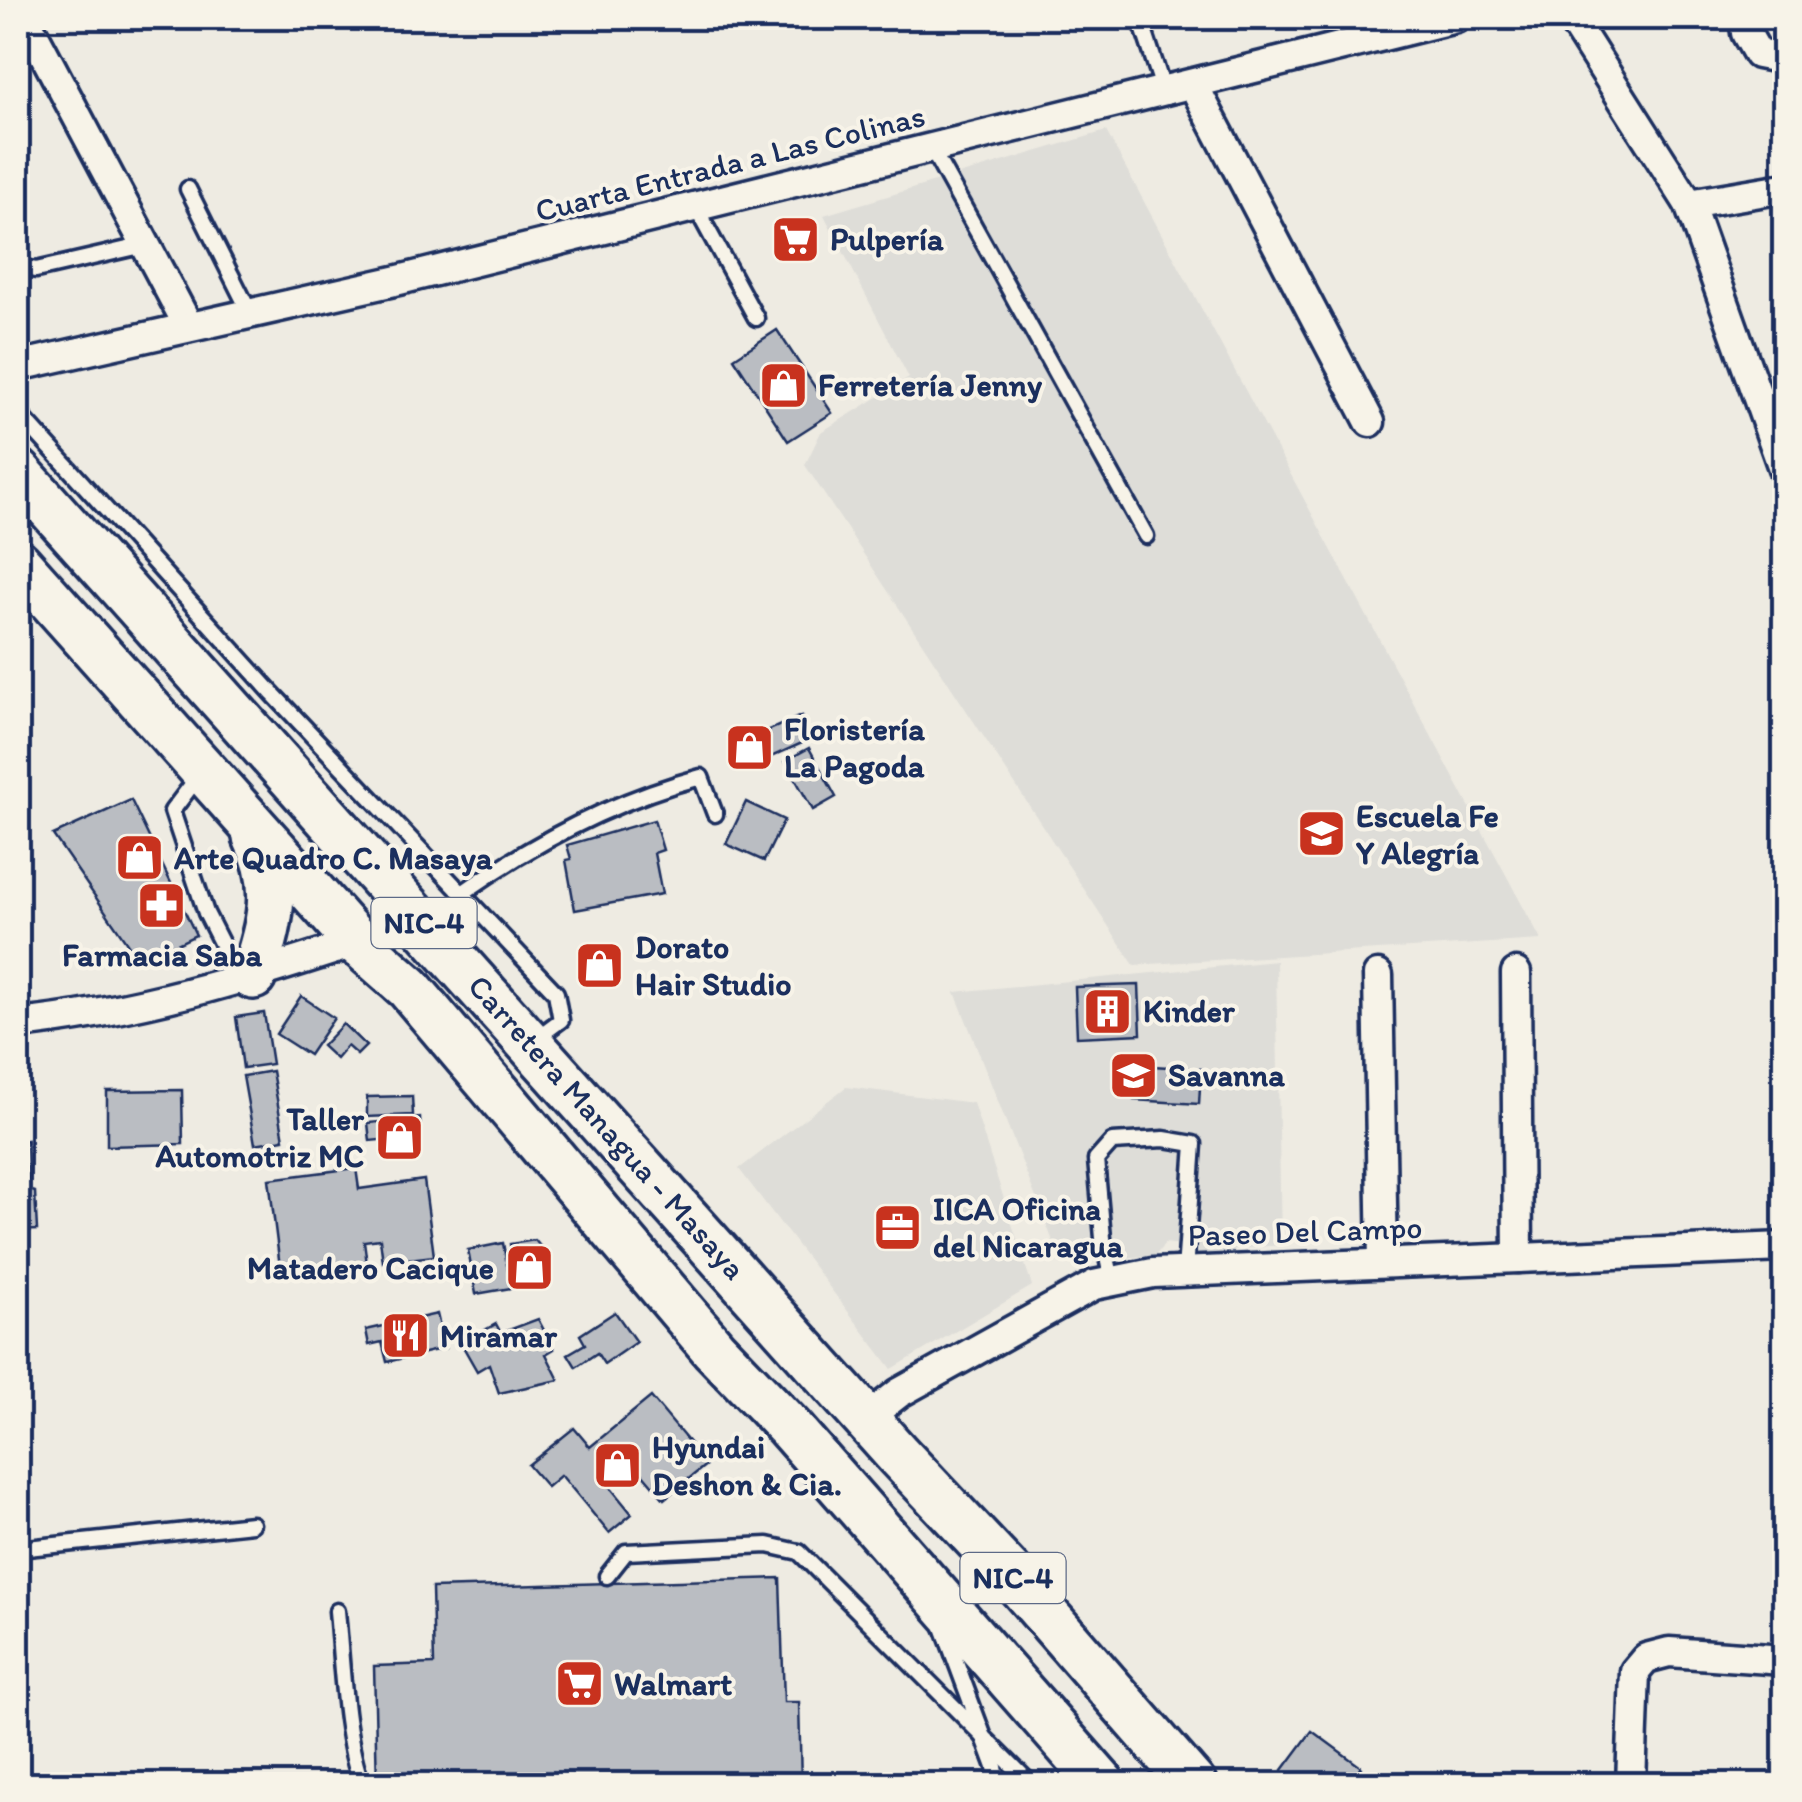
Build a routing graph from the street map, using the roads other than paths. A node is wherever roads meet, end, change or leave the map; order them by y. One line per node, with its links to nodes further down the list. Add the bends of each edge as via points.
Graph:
1 (25, 18): 14 (street)
2 (1140, 18): 8 (lane)
3 (1456, 18): 7 (street, Cuarta Entrada a Las Colinas)
4 (1571, 18): 12 (street)
5 (1744, 18): 6 (street, via 1758,54)
6 (1784, 60)
7 (1193, 84): 8 (street, Cuarta Entrada a Las Colinas); 21 (street)
8 (1164, 92): 9 (street, Cuarta Entrada a Las Colinas)
9 (932, 150): 13 (street, Cuarta Entrada a Las Colinas); 24 (lane)
10 (1784, 188): 12 (street)
11 (188, 189): 16 (lane)
12 (1689, 204): 22 (street)
13 (696, 208): 16 (street, Cuarta Entrada a Las Colinas); 17 (lane)
14 (145, 245): 15 (lane, via 36,270); 18 (street)
15 (18, 267)
16 (250, 314): 18 (street, Cuarta Entrada a Las Colinas)
17 (756, 318)
18 (189, 327): 19 (street, Cuarta Entrada a Las Colinas)
19 (18, 366)
20 (18, 412): 30 (lane)
21 (1370, 422)
22 (1784, 471)
23 (18, 472): 26 (highway, Carretera Managua - Masaya / NIC-4)
24 (1146, 536)
25 (18, 564): 27 (highway, Carretera Managua - Masaya / NIC-4)
26 (258, 742): 31 (highway, via 360,899); 36 (highway, Carretera Managua - Masaya / NIC-4)
27 (203, 770): 28 (highway, Carretera Managua - Masaya / NIC-4); 34 (lane, via 172,811 206,913)
28 (244, 813): 31 (highway, Carretera Managua - Masaya / NIC-4); 34 (highway, via 268,860 272,892 268,932)
29 (715, 814): 30 (lane, via 701,777 657,788 554,834)
30 (462, 894): 36 (lane, via 556,992 562,1020)
31 (357, 942): 34 (street); 36 (highway, via 399,943 447,970 502,1028); 43 (highway, Carretera Managua - Masaya / NIC-4, via 409,988)
32 (1516, 973): 38 (street)
33 (1378, 975): 39 (street)
34 (247, 978): 35 (street, via 152,1004)
35 (18, 1024)
36 (529, 1041): 42 (highway, Carretera Managua - Masaya / NIC-4)
37 (1784, 1247): 38 (street, Paseo Del Campo)
38 (1518, 1258): 39 (street, Paseo Del Campo)
39 (1383, 1264): 40 (street, Paseo Del Campo)
40 (1184, 1271): 41 (street, Paseo Del Campo); 41 (lane, via 1194,1144 1112,1142 1096,1160)
41 (1112, 1281): 45 (street, Paseo Del Campo, via 900,1393)
42 (769, 1308): 43 (highway, via 775,1340 769,1354 747,1360); 44 (highway, Carretera Managua - Masaya / NIC-4)
43 (714, 1349): 46 (highway, Carretera Managua - Masaya / NIC-4)
44 (828, 1376): 45 (highway, Carretera Managua - Masaya / NIC-4); 46 (highway, via 800,1375 788,1382)
45 (866, 1418): 58 (highway, Carretera Managua - Masaya / NIC-4)
46 (788, 1426): 50 (highway, Carretera Managua - Masaya / NIC-4)
47 (252, 1524): 48 (lane)
48 (18, 1549)
49 (607, 1576): 53 (lane, via 626,1552 768,1545 799,1552)
50 (930, 1588): 53 (lane); 57 (highway, Carretera Managua - Masaya / NIC-4)
51 (337, 1611): 54 (lane)
52 (1784, 1660): 59 (street, via 1670,1652 1646,1658 1635,1671)
53 (982, 1735): 55 (lane); 56 (lane)
54 (362, 1784)
55 (998, 1784)
56 (1031, 1784)
57 (1102, 1784)
58 (1193, 1784)
59 (1631, 1784)

